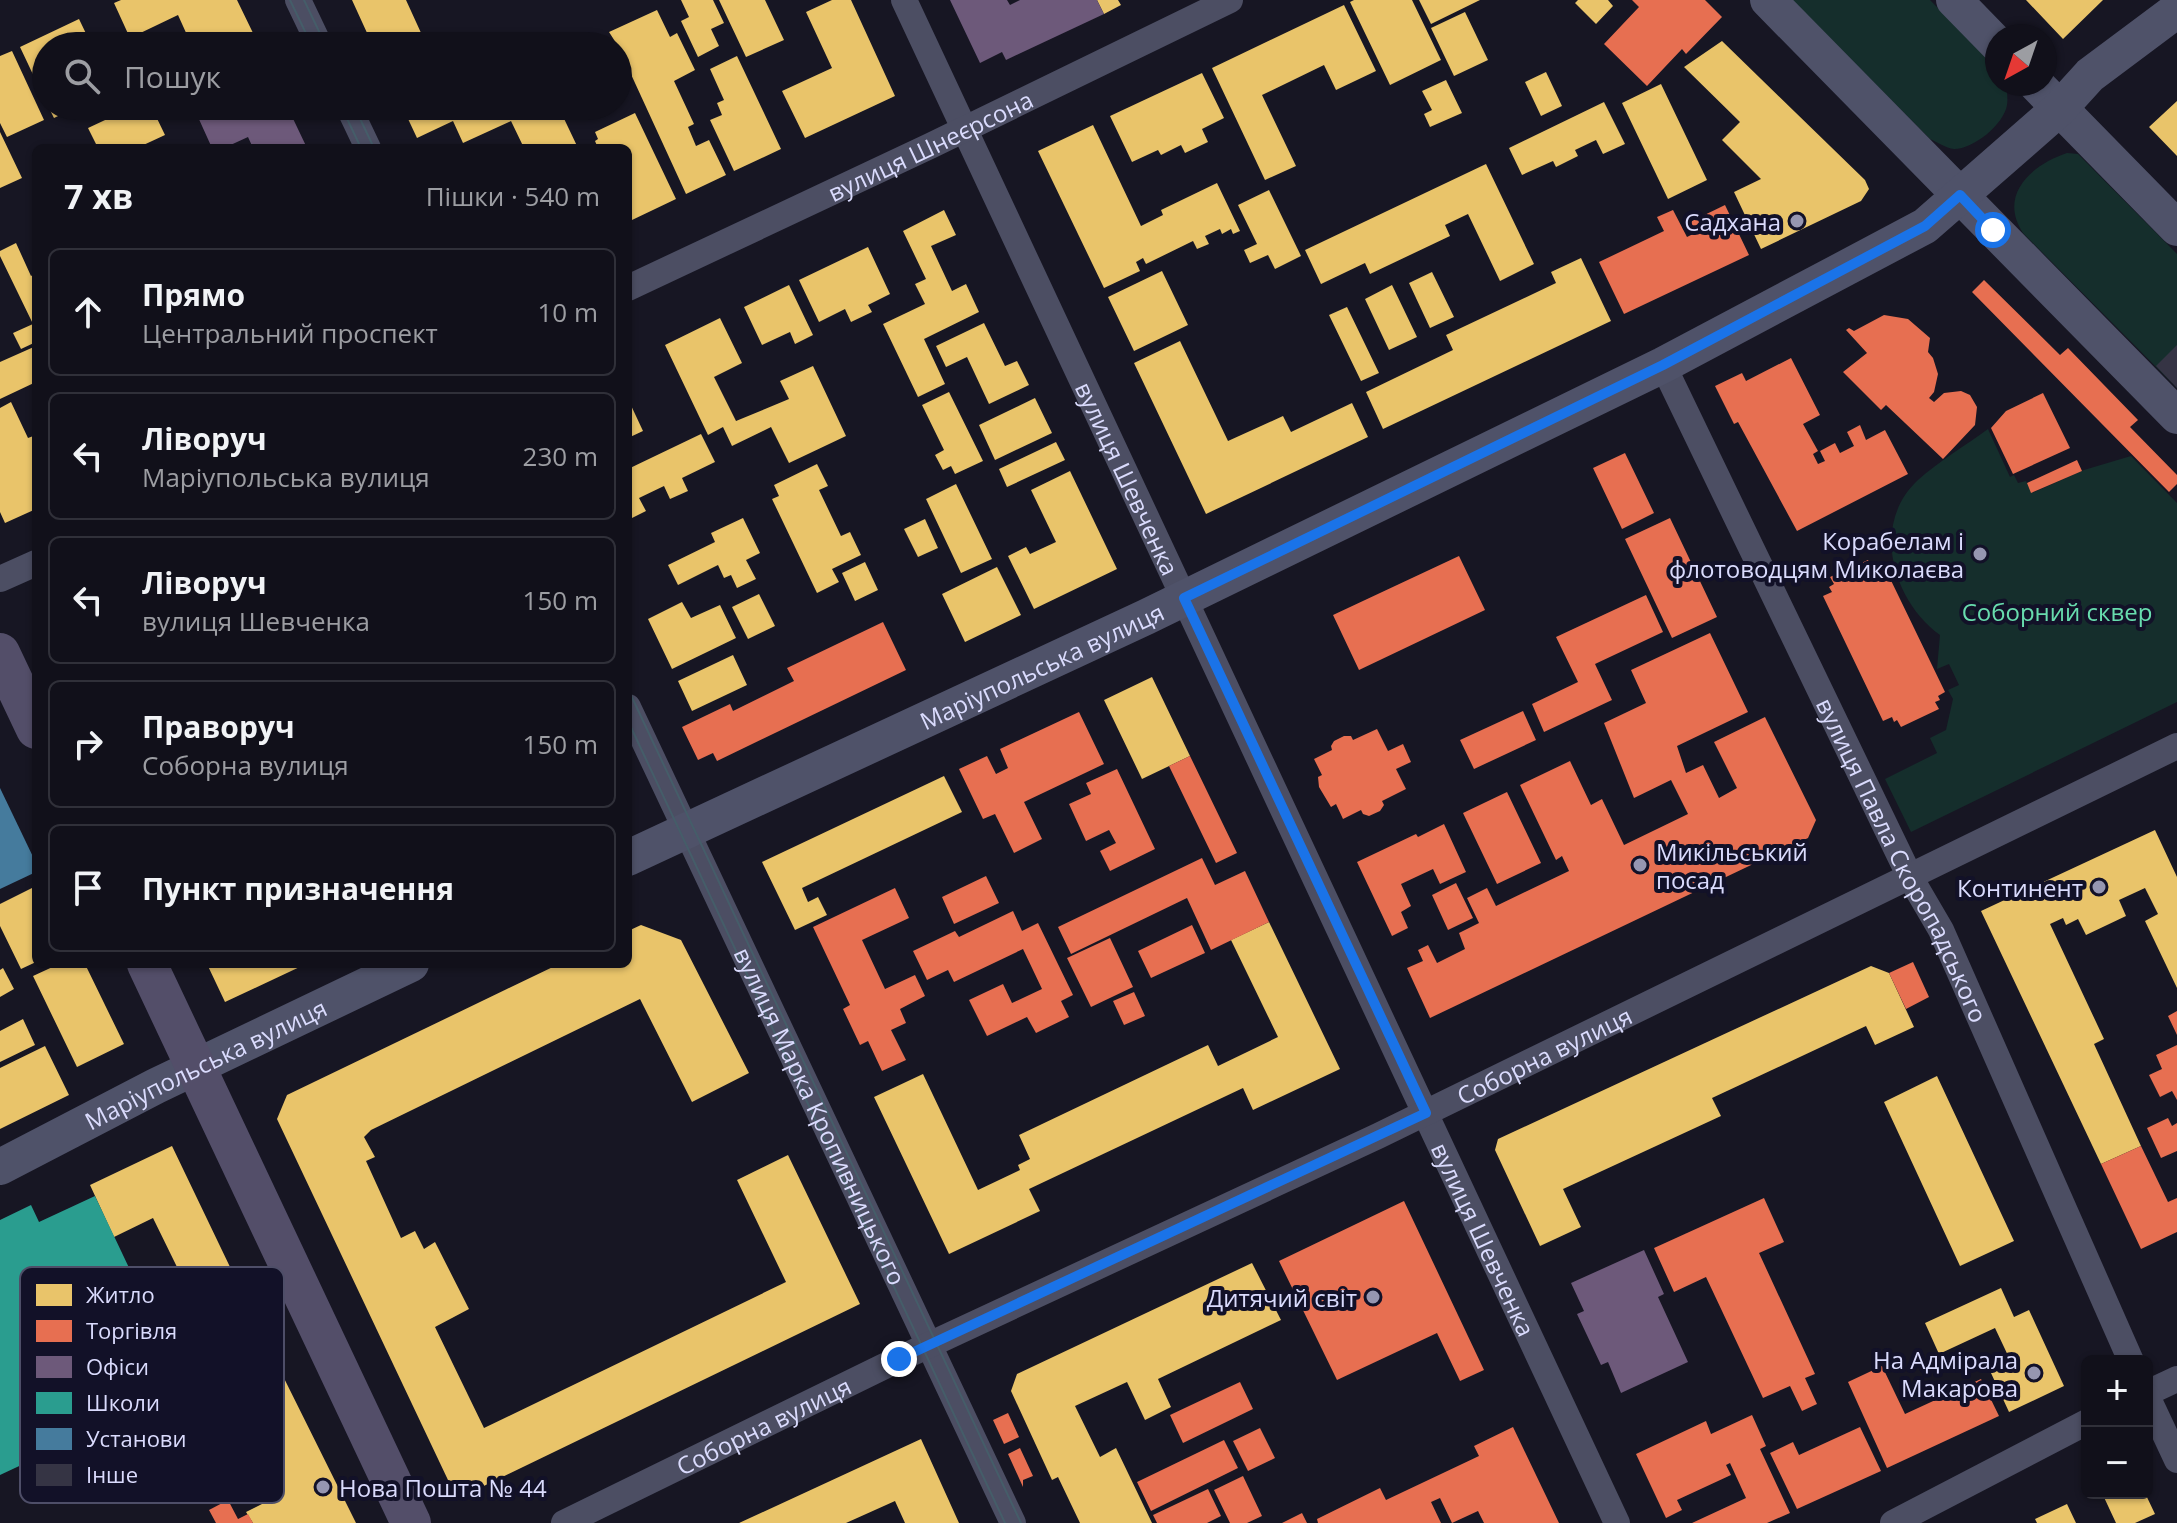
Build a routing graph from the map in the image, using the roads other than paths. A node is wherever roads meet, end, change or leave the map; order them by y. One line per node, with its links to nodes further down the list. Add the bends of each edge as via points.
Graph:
1 (298, 0): 7 (street)
2 (904, 0): 12 (street, вулиця Шевченка)
3 (1230, 0): 12 (street, вулиця Шнеєрсона)
4 (1768, 0): 14 (street)
5 (1954, 0): 8 (street)
6 (2177, 10): 9 (street, Маріупольська вулиця, via 2090,75)
7 (313, 32)
8 (1985, 32)
9 (2057, 92)
10 (2048, 96): 14 (street, Маріупольська вулиця); 15 (street)
11 (355, 120): 13 (street)
12 (964, 129): 16 (street, вулиця Шнеєрсона); 21 (street, вулиця Шевченка)
13 (366, 144)
14 (1960, 195): 17 (street, Маріупольська вулиця, via 1925,226); 18 (street)
15 (2177, 228)
16 (632, 286)
17 (1663, 365): 21 (street, Маріупольська вулиця); 28 (street, вулиця Павла Скоропадського)
18 (2177, 416)
19 (32, 565): 20 (street)
20 (0, 579)
21 (1184, 598): 26 (street, Маріупольська вулиця); 32 (street, вулиця Шевченка)
22 (0, 653): 24 (main road)
23 (632, 716): 26 (street, вулиця Марка Кропивницького)
24 (32, 721)
25 (2177, 746): 28 (street, Соборна вулиця)
26 (685, 830): 27 (street, Маріупольська вулиця); 34 (street, вулиця Марка Кропивницького)
27 (632, 856)
28 (1910, 877): 32 (street, Соборна вулиця); 35 (street, вулиця Павла Скоропадського, via 1941,930)
29 (149, 968): 31 (main road)
30 (403, 968): 31 (street, Маріупольська вулиця)
31 (196, 1068): 33 (street, Маріупольська вулиця); 41 (main road)
32 (1426, 1113): 34 (street, Соборна вулиця); 44 (street, вулиця Шевченка)
33 (0, 1167)
34 (929, 1345): 42 (street, Соборна вулиця); 43 (street, вулиця Марка Кропивницького)
35 (2128, 1355)
36 (2177, 1379): 37 (street)
37 (2153, 1391)
38 (2153, 1407): 40 (street)
39 (2081, 1425): 45 (street)
40 (2177, 1460)
41 (411, 1523)
42 (564, 1523)
43 (1013, 1523)
44 (1617, 1523)
45 (1893, 1523)

